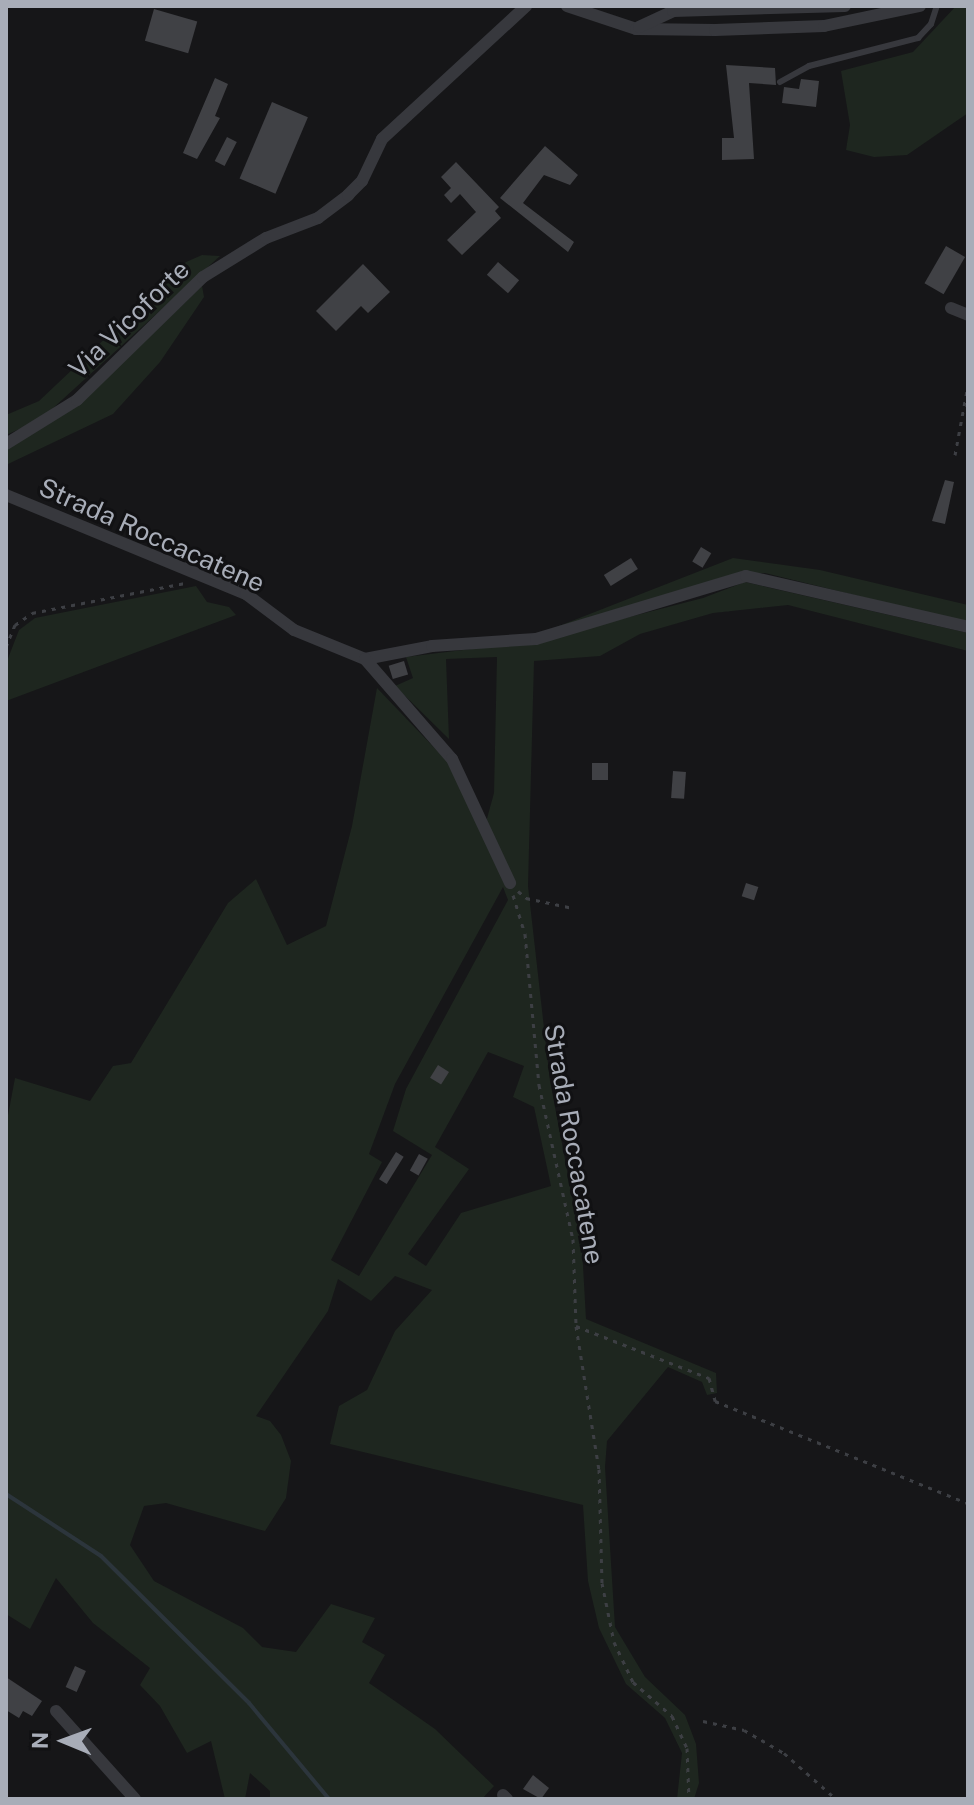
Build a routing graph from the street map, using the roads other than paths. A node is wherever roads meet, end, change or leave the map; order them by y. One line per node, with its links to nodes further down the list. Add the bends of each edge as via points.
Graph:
1 (526, 6): 11 (street, Via Vicoforte, via 382,139 362,181 348,195 318,218 266,238 203,277 77,400)
2 (567, 6): 7 (street)
3 (845, 6): 6 (street)
4 (920, 6): 7 (street, via 824,26)
5 (937, 6): 8 (lane, via 931,24 918,38 809,66)
6 (810, 8): 7 (street, via 673,11)
7 (636, 29)
8 (780, 82)
9 (951, 308): 10 (street)
10 (968, 315)
11 (6, 444)
12 (6, 495): 14 (street, Strada Roccacatene, via 246,594 294,630)
13 (968, 627): 14 (street, via 746,576 536,639 432,646)
14 (365, 659): 15 (street, Strada Roccacatene, via 452,759)
15 (510, 883)
16 (56, 1711): 17 (street)
17 (135, 1799)

